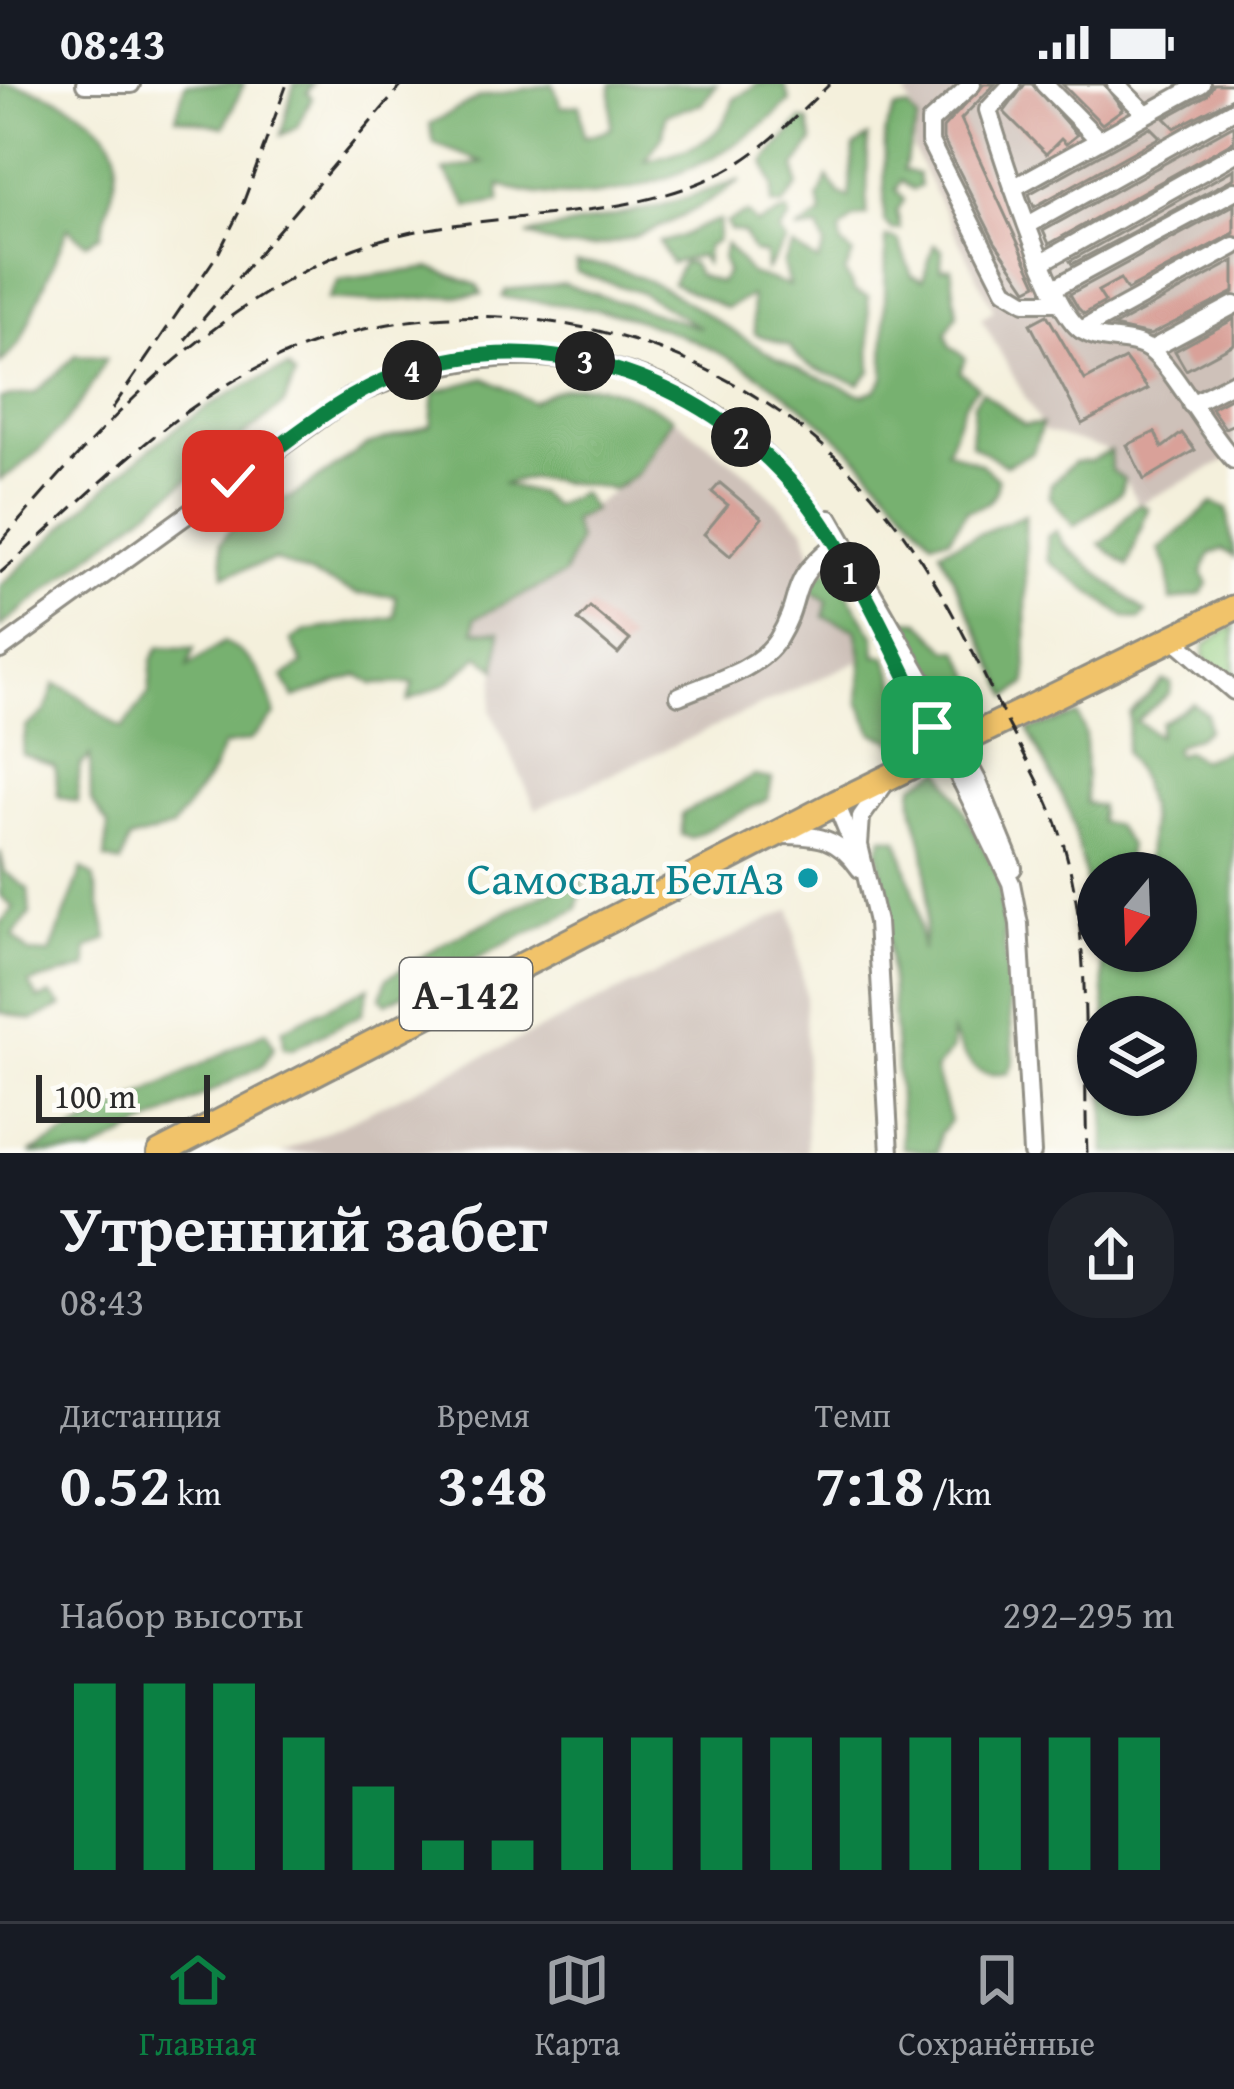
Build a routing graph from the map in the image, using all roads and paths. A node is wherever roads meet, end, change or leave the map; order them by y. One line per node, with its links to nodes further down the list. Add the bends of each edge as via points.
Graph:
1 (85, 84): 2 (street)
2 (131, 84)
3 (972, 84): 17 (street, via 931,122 930,142 1005,290 1025,302)
4 (1044, 84): 10 (street)
5 (1116, 84): 9 (street)
6 (1004, 86): 12 (street, via 988,110)
7 (1192, 86): 9 (street)
8 (1234, 110): 14 (street)
9 (1145, 113): 10 (street)
10 (1098, 139): 12 (street)
11 (1234, 154): 16 (street)
12 (1012, 188): 14 (street)
13 (1234, 191): 17 (street)
14 (1028, 225): 16 (street)
15 (1234, 246): 19 (street)
16 (1044, 261): 17 (street)
17 (1055, 296): 19 (street)
18 (1234, 305): 20 (street)
19 (1081, 330): 20 (street)
20 (1150, 350): 22 (street)
21 (1234, 382): 22 (street)
22 (1191, 404): 23 (street)
23 (1234, 460)
24 (779, 467): 25 (street); 28 (street, via 691,401 624,372 527,353 456,359 350,397); 31 (street, via 846,539)
25 (835, 544): 30 (street, via 804,569 776,643 755,663); 31 (street)
26 (1234, 608): 27 (highway, А-142)
27 (1174, 639): 29 (street); 32 (highway, А-142)
28 (0, 650)
29 (1234, 691)
30 (680, 696)
31 (939, 724): 38 (street, bridge, via 970,782 1019,924)
32 (894, 776): 33 (highway, А-142); 35 (street, via 861,817)
33 (836, 803): 34 (highway, А-142); 35 (street)
34 (773, 836): 35 (street, via 821,835 846,849); 36 (highway, А-142)
35 (868, 880): 37 (street)
36 (160, 1153)
37 (890, 1153)
38 (1032, 1153)

